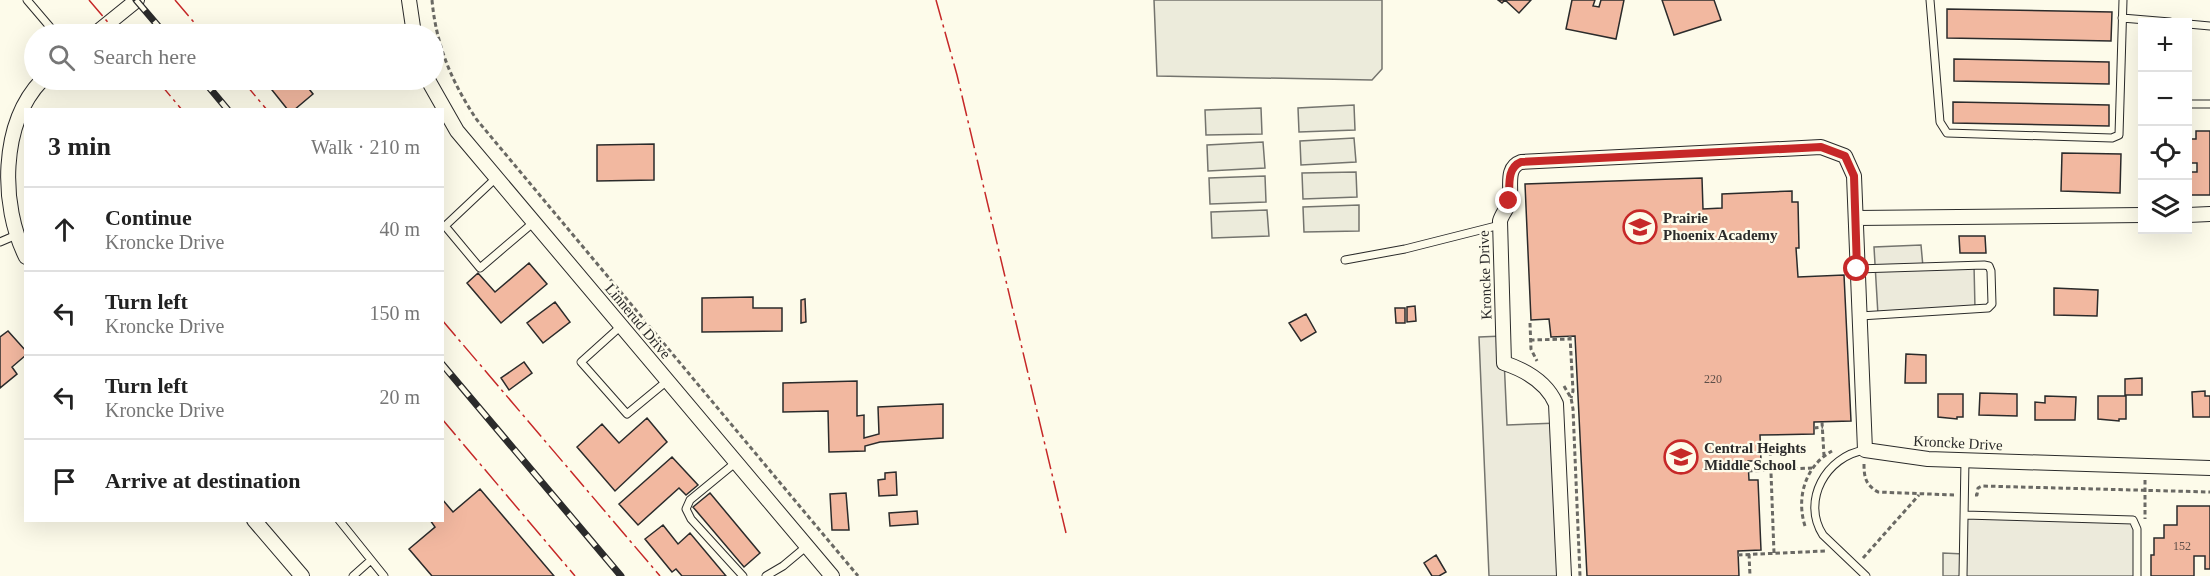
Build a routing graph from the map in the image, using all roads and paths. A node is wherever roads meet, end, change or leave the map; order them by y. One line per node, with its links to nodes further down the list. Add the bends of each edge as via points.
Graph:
1 (27, 0): 9 (lane)
2 (137, 0): 10 (street)
3 (409, 0): 11 (street)
4 (432, 0): 12 (path)
5 (1930, 0): 7 (lane, via 1940,122 1947,133 2112,138 2119,135)
6 (2123, 0): 7 (lane)
7 (2122, 18): 8 (lane)
8 (2138, 19)
9 (47, 24)
10 (107, 24)
11 (413, 24)
12 (435, 24)
13 (2192, 24): 14 (lane)
14 (2210, 26)
15 (444, 59): 70 (path, via 477,120)
16 (33, 90): 27 (street, via 16,118 6,149 3,189)
17 (434, 90): 20 (street, Linnerud Drive, via 457,130)
18 (2192, 104): 19 (lane)
19 (2210, 104)
20 (496, 178): 25 (street, Linnerud Drive); 25 (lane, via 445,225 480,268)
21 (2210, 214): 23 (street)
22 (2138, 215): 24 (street)
23 (2192, 215)
24 (1857, 219): 26 (street, Kroncke Drive, via 1854,176 1845,156 1821,147 1521,162 1511,172 1509,201); 31 (street, Kroncke Drive)
25 (534, 222): 33 (street, Linnerud Drive)
26 (1500, 225): 30 (lane); 71 (street, Kroncke Drive, via 1504,363 1539,381 1556,404)
27 (14, 236): 28 (lane); 29 (street)
28 (0, 242)
29 (24, 254)
30 (1345, 260)
31 (1857, 269): 32 (street, Kroncke Drive); 32 (lane, via 1984,265 1991,272 1992,304 1988,309)
32 (1860, 316): 41 (street, Kroncke Drive)
33 (621, 326): 35 (street, Linnerud Drive); 35 (lane, via 581,362 627,414)
34 (1530, 340): 36 (path, via 1570,338)
35 (667, 381): 44 (street, Linnerud Drive)
36 (1571, 398)
37 (1822, 422): 38 (path)
38 (1823, 427): 39 (path); 42 (path)
39 (1814, 428)
40 (1760, 446): 47 (path, via 1770,446)
41 (1864, 450): 43 (street, Kroncke Drive); 52 (path, via 1864,477 1870,487 1882,494); 63 (lane, via 1843,458 1829,470 1818,486 1814,508 1823,535)
42 (1824, 456)
43 (1965, 460): 46 (street, Kroncke Drive); 53 (lane)
44 (735, 463): 57 (street, Linnerud Drive); 67 (lane, via 690,500 686,509)
45 (1813, 468): 47 (path)
46 (2210, 468)
47 (1771, 470): 48 (path); 59 (path)
48 (1748, 471)
49 (1582, 481): 50 (path)
50 (1576, 482)
51 (2210, 492): 53 (path, via 1983,486 1978,488 1977,495)
52 (1919, 495): 53 (path); 63 (path)
53 (1965, 495): 54 (lane)
54 (1965, 514): 74 (lane); 75 (lane, via 2129,518 2137,529)
55 (256, 522): 64 (street)
56 (341, 522): 62 (lane)
57 (807, 546): 68 (lane); 69 (street, Linnerud Drive)
58 (1826, 551): 59 (path)
59 (1774, 553): 60 (path)
60 (1749, 554): 61 (path); 72 (path)
61 (1738, 555)
62 (370, 560): 65 (lane); 66 (lane)
63 (1856, 567): 73 (lane)
64 (302, 576)
65 (353, 576)
66 (384, 576)
67 (743, 576)
68 (766, 576)
69 (832, 576)
70 (858, 576)
71 (1564, 576)
72 (1750, 576)
73 (1866, 576)
74 (1964, 576)
75 (2137, 576)

